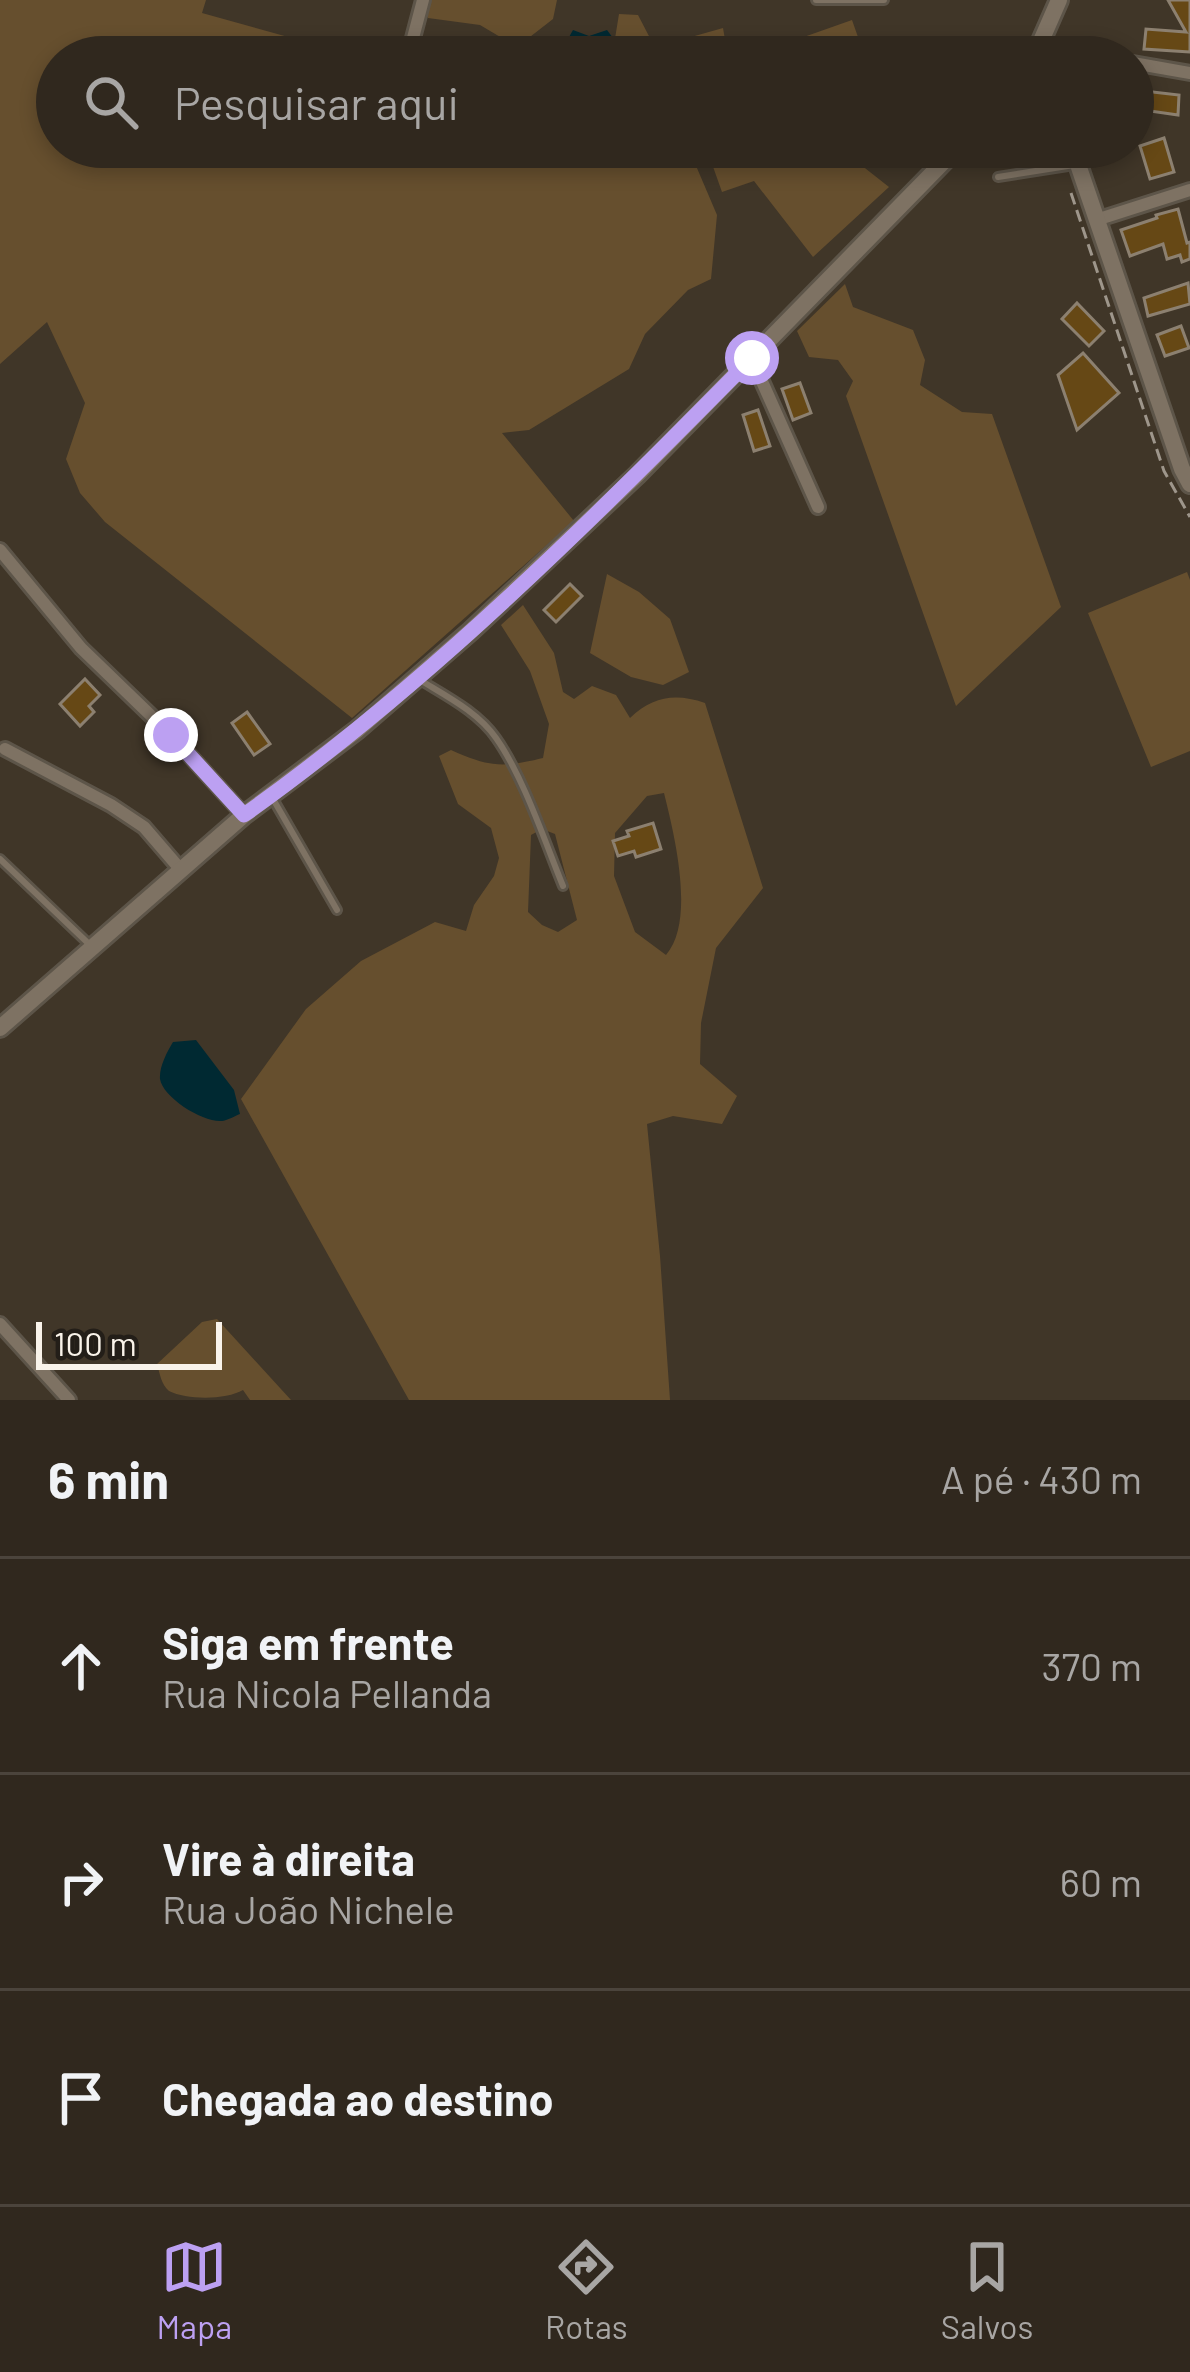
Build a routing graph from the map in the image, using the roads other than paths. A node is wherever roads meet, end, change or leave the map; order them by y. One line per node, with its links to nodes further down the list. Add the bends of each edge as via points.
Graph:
1 (423, 0): 5 (street)
2 (816, 0): 3 (lane)
3 (884, 0)
4 (1059, 0): 6 (main road)
5 (414, 36)
6 (1043, 36)
7 (1154, 67): 8 (street)
8 (1190, 73)
9 (937, 168): 15 (main road)
10 (1035, 168): 12 (lane)
11 (1076, 168): 14 (main road)
12 (998, 177)
13 (1190, 190): 14 (street)
14 (1096, 220): 16 (main road)
15 (752, 358): 17 (street); 19 (main road, via 638,475)
16 (1187, 473)
17 (818, 507)
18 (0, 550): 22 (street, via 81,648)
19 (417, 677): 21 (main road); 25 (lane, via 495,736)
20 (4, 748): 24 (street, via 144,827)
21 (272, 796): 22 (main road); 26 (lane)
22 (244, 815): 24 (main road)
23 (0, 859): 27 (lane)
24 (181, 870): 27 (main road)
25 (563, 886)
26 (337, 910)
27 (92, 947): 28 (main road)
28 (0, 1028)
29 (0, 1324): 30 (street)
30 (60, 1397)

